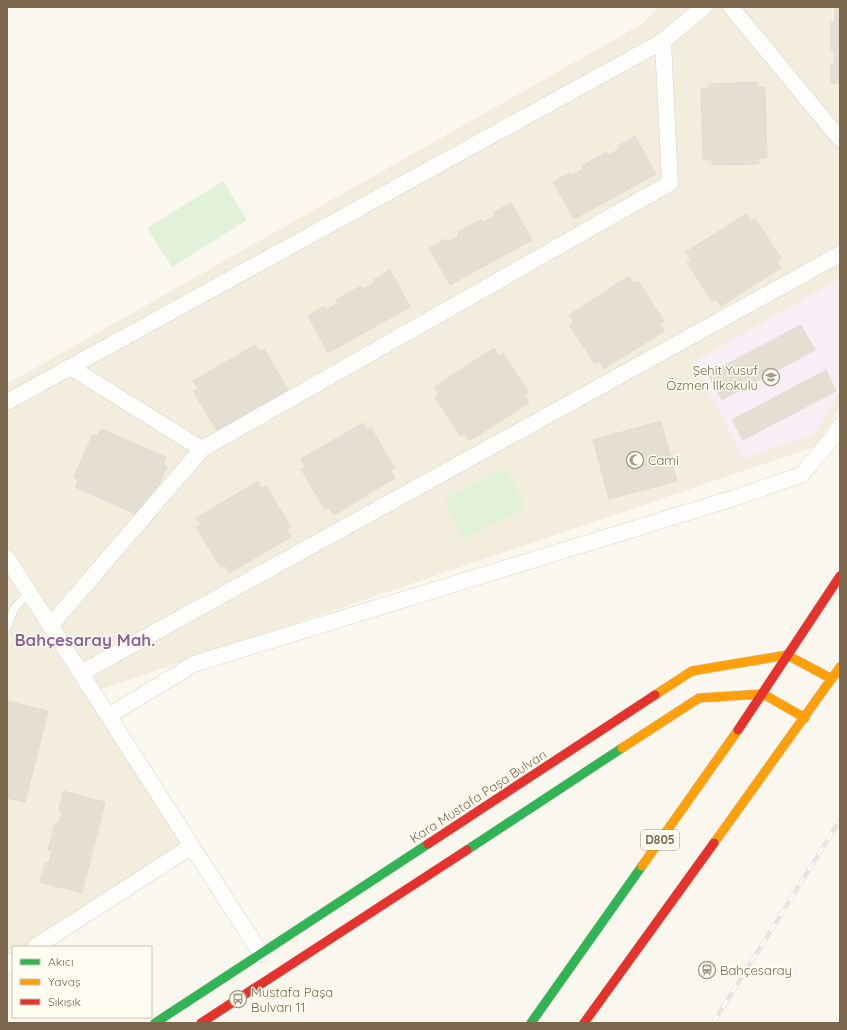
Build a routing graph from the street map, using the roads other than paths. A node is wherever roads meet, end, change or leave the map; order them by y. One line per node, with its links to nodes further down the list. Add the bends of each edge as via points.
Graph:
1 (704, 7): 3 (street)
2 (731, 7): 4 (street)
3 (664, 41): 6 (street); 9 (street, via 670,183)
4 (840, 139)
5 (840, 254): 17 (street)
6 (70, 367): 7 (street); 9 (street)
7 (7, 402)
8 (840, 426): 20 (street, via 801,474 731,499 194,664)
9 (202, 449): 13 (street)
10 (7, 558): 12 (street)
11 (840, 576): 15 (main road, D805)
12 (29, 593): 13 (street); 14 (lane, via 15,607)
13 (50, 626): 17 (street)
14 (7, 627)
15 (787, 655): 18 (main road); 19 (main road, D805); 24 (main road, Kara Mustafa Paşa Bulvarı, via 692,671)
16 (840, 667): 18 (main road)
17 (81, 673): 20 (street)
18 (832, 679): 21 (main road)
19 (763, 694): 21 (main road); 26 (main road, via 700,698); 27 (main road, D805)
20 (108, 716): 22 (street)
21 (805, 718): 28 (main road)
22 (192, 846): 23 (street); 24 (street)
23 (37, 946)
24 (261, 954): 25 (main road, Kara Mustafa Paşa Bulvarı)
25 (155, 1023)
26 (201, 1023)
27 (532, 1023)
28 (584, 1023)

